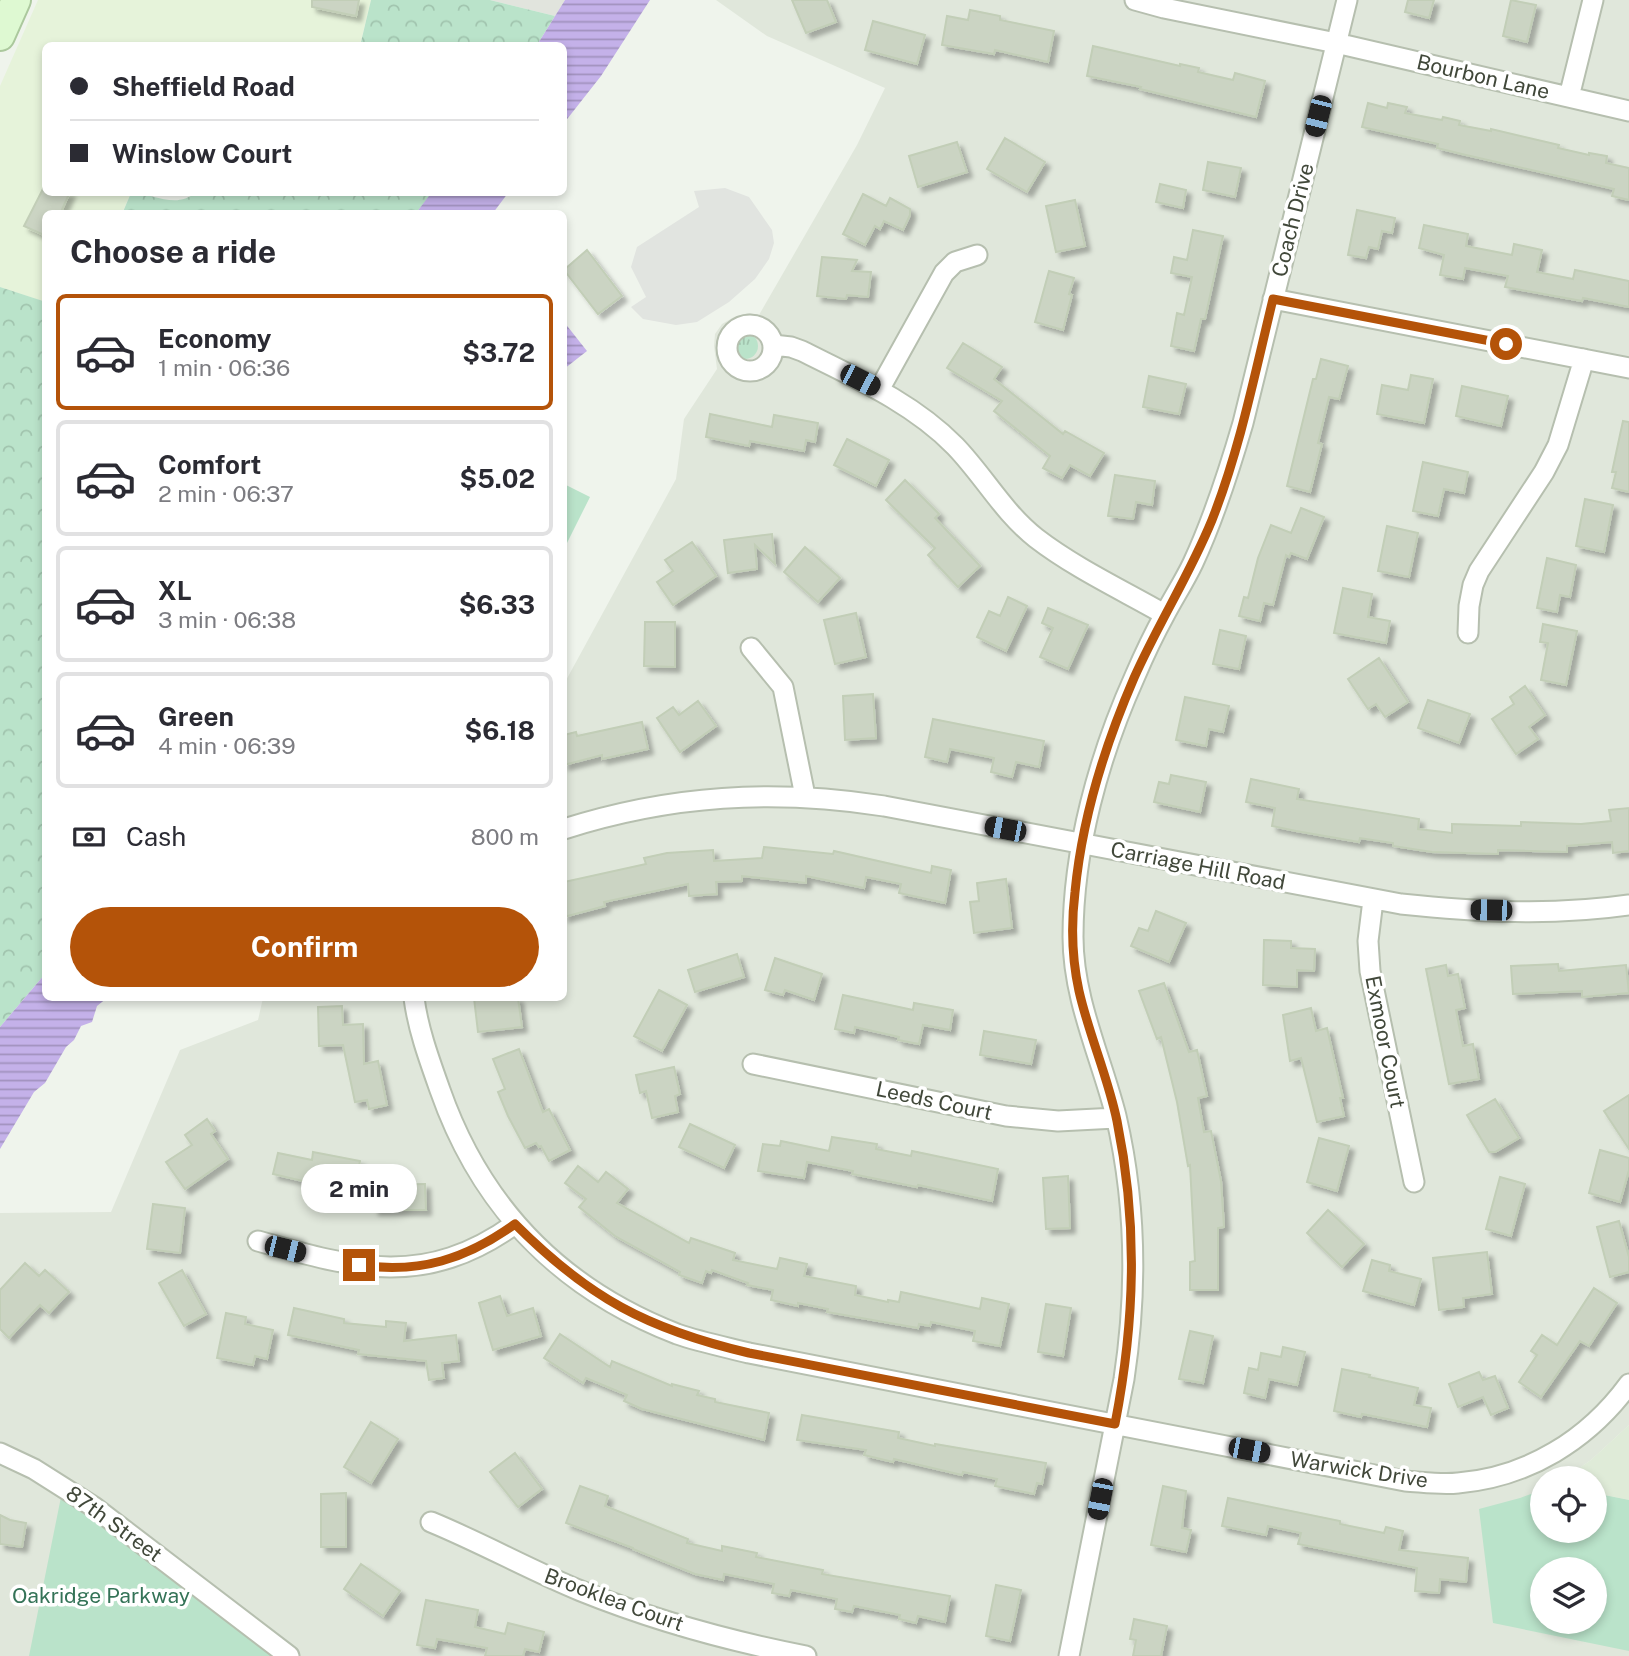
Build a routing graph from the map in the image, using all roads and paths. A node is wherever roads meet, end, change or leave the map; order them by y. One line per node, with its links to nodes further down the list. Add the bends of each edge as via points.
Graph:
1 (16, 0): 5 (main road)
2 (1135, 0): 6 (street, Bourbon Lane)
3 (1347, 0): 6 (street, Coach Drive)
4 (1593, 0): 7 (street)
5 (0, 36)
6 (1336, 43): 7 (street, Bourbon Lane); 10 (street, Coach Drive)
7 (1569, 97): 8 (street, Bourbon Lane)
8 (1629, 111)
9 (977, 255): 14 (street, via 955,262 944,273)
10 (1273, 299): 12 (street); 15 (street, Coach Drive, via 1225,485 1192,566)
11 (773, 345): 14 (street, via 802,351)
12 (1584, 359): 13 (street); 16 (street, via 1558,445 1473,585)
13 (1629, 368)
14 (879, 390): 15 (street, via 933,425 1035,537)
15 (1164, 614): 20 (street, Coach Drive, via 1111,737)
16 (1468, 633)
17 (751, 648): 18 (street, via 783,687)
18 (805, 796): 19 (street, Carriage Hill Road, via 682,801); 20 (street, Carriage Hill Road, via 884,806)
19 (567, 828)
20 (1083, 844): 21 (street, Carriage Hill Road); 25 (street, Coach Drive, via 1074,892 1075,970)
21 (1373, 900): 22 (street, Carriage Hill Road, via 1472,910); 26 (street, Exmoor Court, via 1370,971)
22 (1629, 905)
23 (414, 1001): 27 (street, Warwick Drive, via 429,1060 457,1133)
24 (753, 1064): 25 (street, Leeds Court, via 1006,1116 1058,1121)
25 (1116, 1118): 30 (street, Coach Drive, via 1129,1194 1132,1286 1129,1345)
26 (1414, 1182)
27 (515, 1224): 28 (street, via 459,1256 414,1267 338,1262); 30 (street, Warwick Drive, via 584,1285 640,1318 699,1341)
28 (258, 1241)
29 (1629, 1384): 30 (street, Warwick Drive, via 1602,1417 1552,1455 1494,1478 1456,1484 1405,1481)
30 (1115, 1424): 35 (street, Coach Drive)
31 (0, 1453): 33 (street, 87th Street, via 94,1507)
32 (431, 1522): 34 (street, Brooklea Court, via 539,1573 636,1611 748,1645)
33 (289, 1656)
34 (806, 1656)
35 (1069, 1656)

